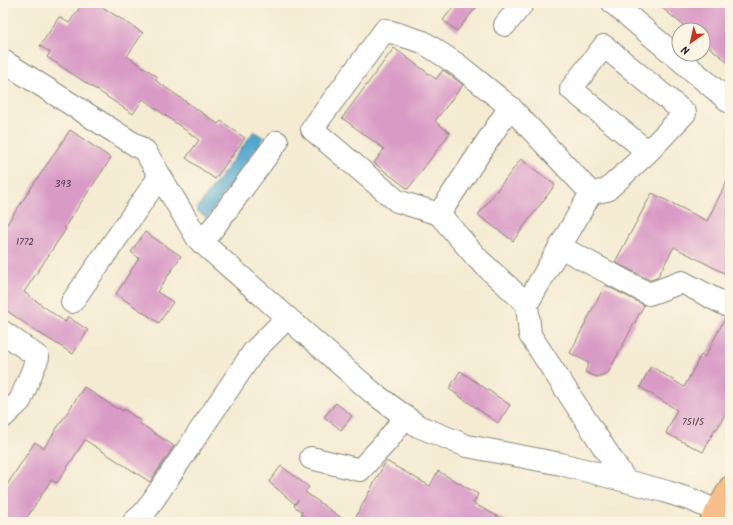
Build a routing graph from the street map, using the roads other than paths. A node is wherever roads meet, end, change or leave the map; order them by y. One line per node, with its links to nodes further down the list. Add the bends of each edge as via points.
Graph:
1 (523, 3): 3 (lane)
2 (613, 3): 5 (lane)
3 (505, 25)
4 (3, 61): 9 (lane, via 145,151)
5 (730, 102)
6 (510, 107): 10 (lane); 11 (lane); 11 (lane, via 458,65 423,42 385,30 312,129 397,201)
7 (277, 142): 12 (lane)
8 (648, 152): 8 (lane, via 571,89 604,46 685,113); 10 (lane, via 607,190)
9 (160, 176): 12 (lane); 14 (lane)
10 (591, 193): 13 (lane)
11 (439, 214): 15 (lane, via 478,259)
12 (202, 243): 17 (lane)
13 (560, 247): 15 (lane); 16 (lane, via 648,294 682,282)
14 (72, 302)
15 (527, 304): 22 (lane, via 530,335)
16 (730, 307)
17 (287, 318): 20 (lane, via 373,393); 25 (lane, via 254,351 145,512)
18 (3, 332): 19 (lane, via 38,357 20,401)
19 (3, 417)
20 (405, 417): 21 (lane, via 360,470); 22 (lane, via 418,426 467,446 561,464)
21 (311, 458)
22 (626, 481): 24 (lane, via 692,500)
23 (730, 487): 24 (main road)
24 (719, 517)
25 (134, 522)

